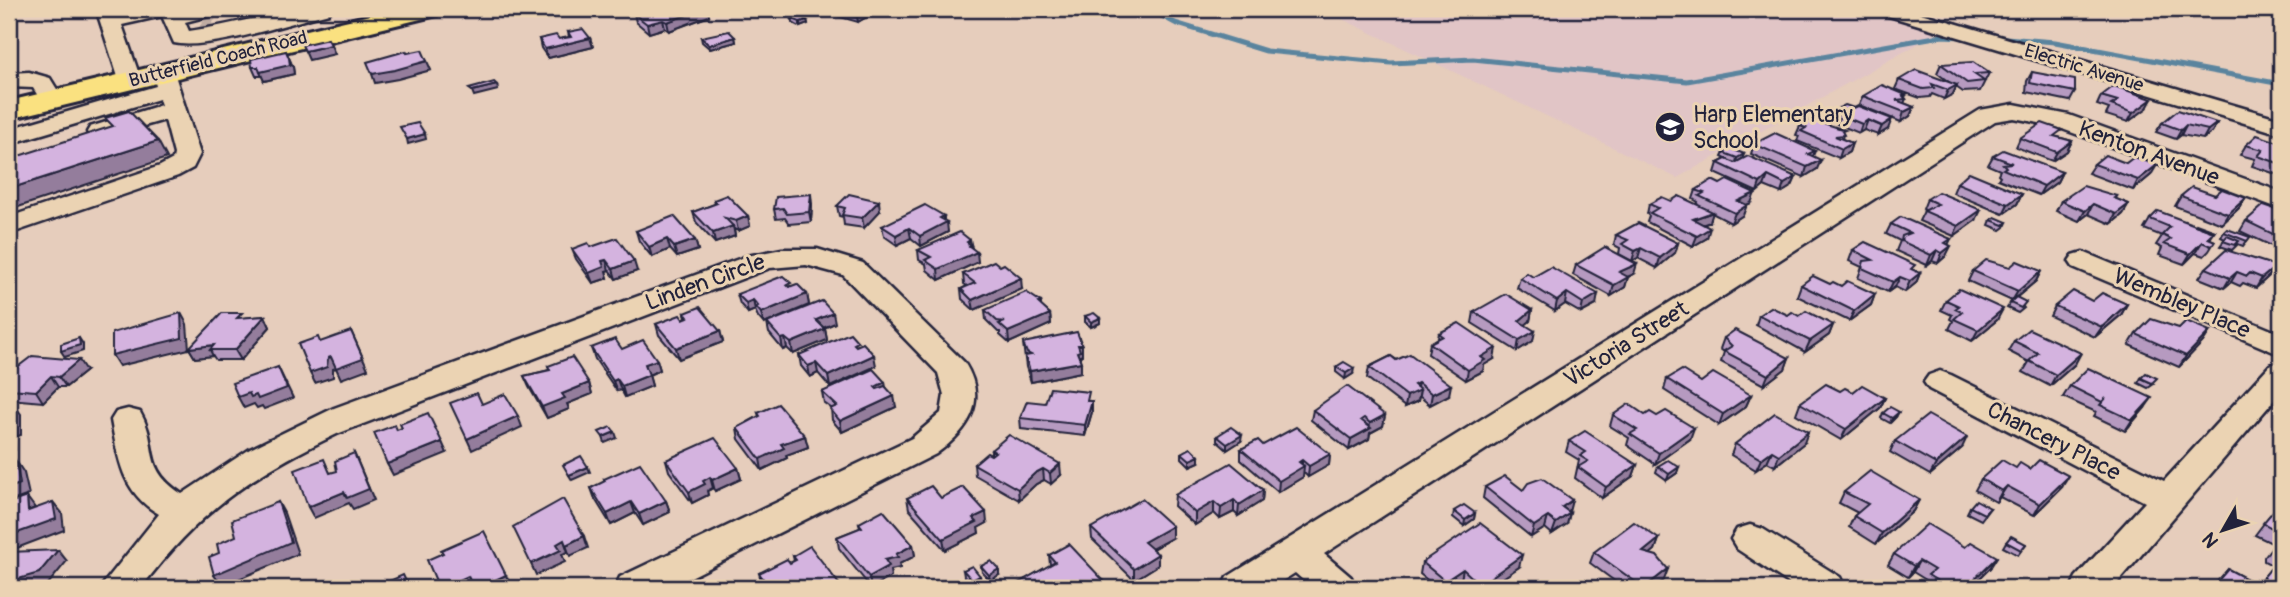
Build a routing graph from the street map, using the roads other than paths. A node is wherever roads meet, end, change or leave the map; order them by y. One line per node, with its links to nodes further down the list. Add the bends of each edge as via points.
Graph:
1 (1886, 9): 11 (street, Electric Avenue)
2 (411, 11): 7 (main road, Butterfield Coach Road)
3 (108, 15): 4 (street); 6 (street)
4 (236, 16)
5 (9, 80): 8 (street, via 43,83)
6 (130, 80): 7 (main road, Butterfield Coach Road); 8 (main road, Butterfield Coach Road)
7 (171, 98): 12 (street); 12 (street); 13 (street); 16 (street, via 187,153 184,163)
8 (51, 99): 9 (main road, Butterfield Coach Road)
9 (9, 110)
10 (2014, 110): 15 (street, Kenton Avenue, via 2060,120); 25 (street, Victoria Street, via 1988,115)
11 (2281, 127)
12 (119, 134): 14 (street)
13 (9, 137)
14 (9, 160)
15 (2281, 201)
16 (9, 226)
17 (2083, 261): 18 (street, Wembley Place)
18 (2281, 345)
19 (2281, 372): 22 (street)
20 (1940, 382): 22 (street, Chancery Place)
21 (128, 420): 23 (street, via 140,480 156,498)
22 (2169, 499): 31 (street)
23 (185, 511): 26 (street, Linden Circle); 27 (street, Linden Circle, via 234,474 346,415 757,262 808,255 833,259 853,269 953,369 961,388 961,409 947,430 924,446)
24 (1750, 538): 30 (street)
25 (1297, 553): 28 (street, Victoria Street); 29 (street)
26 (119, 588)
27 (634, 588)
28 (1241, 588)
29 (1337, 588)
30 (1826, 588)
31 (2090, 588)

